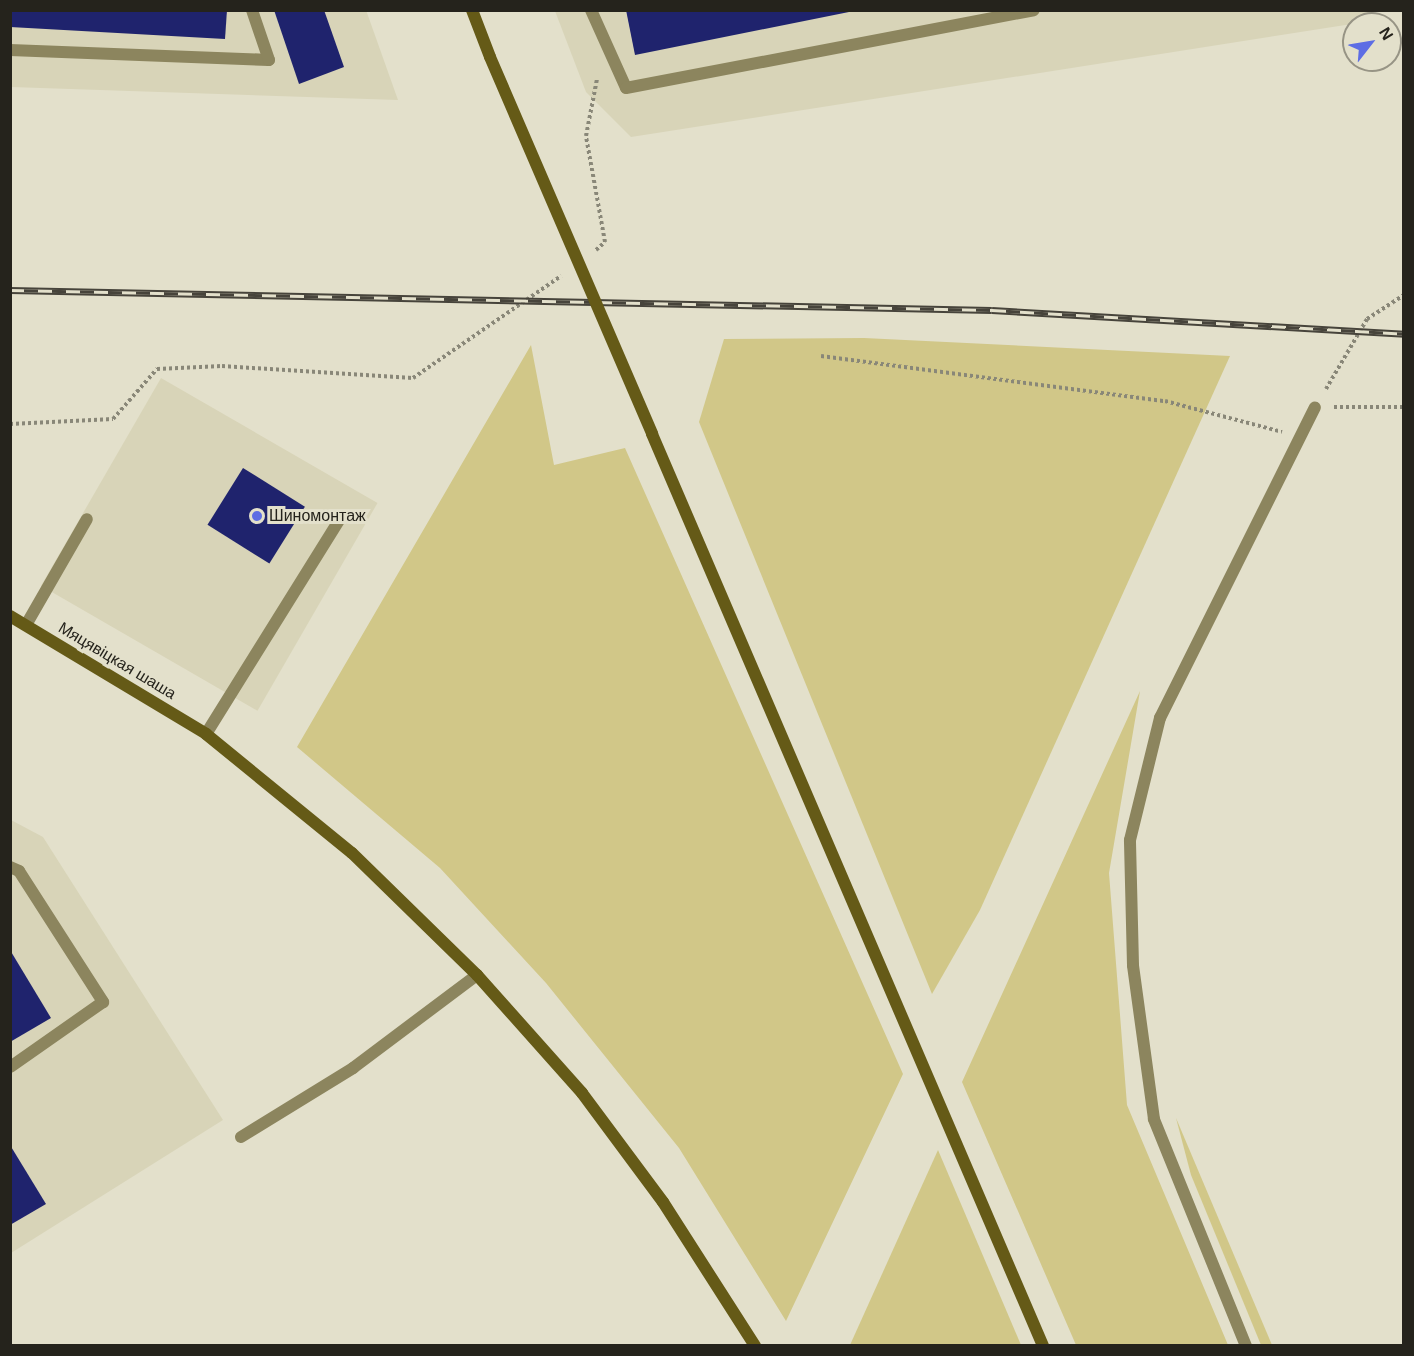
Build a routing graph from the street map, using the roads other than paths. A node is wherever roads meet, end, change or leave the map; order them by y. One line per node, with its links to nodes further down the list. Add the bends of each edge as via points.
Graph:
1 (252, 10): 5 (lane, via 269,60)
2 (472, 10): 17 (main road, bridge)
3 (591, 10): 4 (lane, via 626,88)
4 (1035, 10)
5 (10, 50)
6 (1315, 407): 18 (lane, via 1160,718 1130,840 1133,965 1154,1119)
7 (87, 519): 10 (lane)
8 (339, 520): 11 (lane)
9 (10, 616): 10 (main road, Мяцявіцкая шаша)
10 (26, 625): 11 (main road, Мяцявіцкая шаша)
11 (206, 734): 13 (main road, Мяцявіцкая шаша, via 352,853)
12 (10, 867): 14 (lane, via 19,871 103,1002)
13 (477, 975): 15 (lane, via 353,1068); 16 (main road, Мяцявіцкая шаша, via 582,1093 663,1202)
14 (10, 1067)
15 (241, 1137)
16 (755, 1346)
17 (1043, 1346)
18 (1246, 1346)

